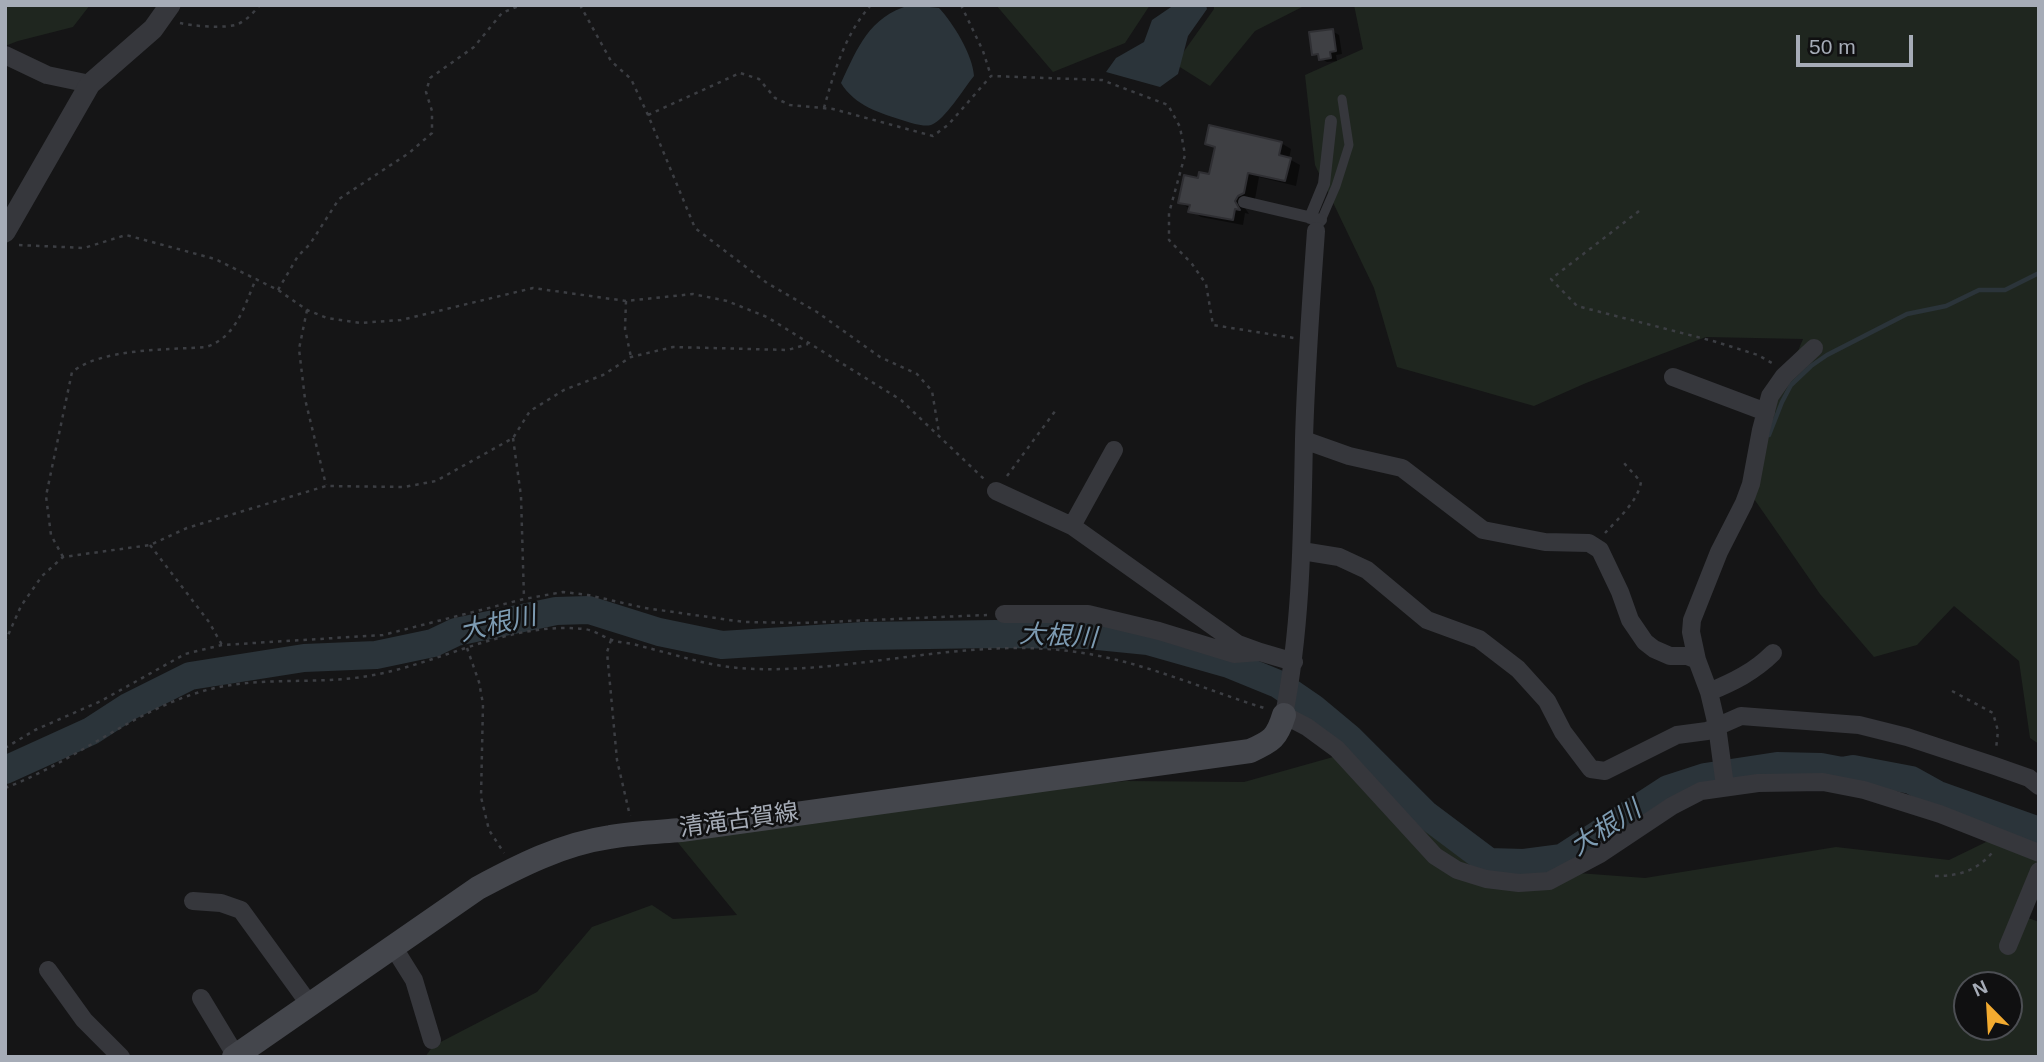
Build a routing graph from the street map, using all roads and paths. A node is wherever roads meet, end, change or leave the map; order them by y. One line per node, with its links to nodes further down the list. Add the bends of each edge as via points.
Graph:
1 (260, 5): 6 (path, via 250,17 230,26 183,24)
2 (521, 5): 19 (path, via 502,13 474,47 430,78 426,92 432,133 339,199)
3 (580, 5): 12 (path, via 611,61 631,79)
4 (872, 5): 11 (path, via 850,36)
5 (961, 5): 8 (path)
6 (167, 10): 9 (street, via 153,29)
7 (5, 55): 9 (street, via 47,75)
8 (991, 76): 11 (path, via 933,136); 22 (path, via 1102,80 1168,105 1181,127 1185,155 1169,213 1169,240 1206,284 1213,326)
9 (90, 84): 17 (street)
10 (1342, 99): 16 (lane, via 1349,145 1336,186)
11 (824, 108): 12 (path, via 790,105 775,98 759,79 740,74)
12 (648, 115): 30 (path, via 695,228 767,283 880,357 917,374 932,391)
13 (1331, 121): 16 (street)
14 (1244, 202): 16 (street)
15 (1639, 211): 26 (path, via 1552,279 1577,306 1758,355)
16 (1316, 223): 22 (street)
17 (12, 238): 18 (path, via 84,248 126,235 215,259)
18 (256, 279): 19 (path); 41 (path, via 233,330 220,342 106,356 72,372 46,496 51,535)
19 (278, 290): 21 (path)
20 (625, 302): 21 (path, via 533,288 401,320 360,323); 23 (path, via 693,294 727,301 767,317); 25 (path)
21 (307, 310): 35 (path, via 299,349 305,399)
22 (1308, 340): 32 (street)
23 (810, 344): 25 (path, via 788,350 673,347); 30 (path, via 901,400)
24 (1814, 348): 26 (street)
25 (631, 357): 31 (path, via 530,411)
26 (1784, 376): 29 (street, via 1770,396)
27 (1673, 377): 29 (street)
28 (1056, 410): 36 (path)
29 (1766, 412): 50 (street, via 1744,503 1692,620)
30 (939, 433): 36 (path)
31 (513, 438): 35 (path, via 436,481 404,487); 42 (path, via 521,496)
32 (1304, 440): 39 (street, via 1402,468 1483,530 1545,542); 40 (street)
33 (1114, 450): 37 (street)
34 (1624, 463): 39 (path, via 1641,482 1640,489)
35 (326, 486): 38 (path, via 187,528)
36 (996, 491): 37 (street)
37 (1072, 526): 48 (street, via 1238,644)
38 (150, 545): 41 (path); 46 (path)
39 (1593, 545): 50 (street, via 1600,550 1630,620 1645,642 1670,656)
40 (1302, 551): 51 (street); 55 (street, via 1339,557 1367,570 1427,620 1479,639 1518,668 1547,701 1591,769 1605,771 1677,735)
41 (63, 556): 45 (path, via 21,607)
42 (524, 599): 43 (path, via 563,592 744,622); 46 (path, via 383,635)
43 (1004, 614): 48 (street, via 1088,614 1234,654)
44 (611, 640): 47 (path, via 588,629 561,628 530,630); 54 (path, via 719,667 760,669 970,650 1069,650 1132,664); 61 (path, via 607,652 617,760)
45 (5, 642)
46 (222, 645): 56 (path, via 185,654)
47 (467, 648): 60 (path, via 392,672 215,687 174,699 75,756); 64 (path, via 483,704 481,797 489,830)
48 (1260, 652): 51 (street)
49 (1773, 653): 53 (street, via 1745,676)
50 (1697, 660): 53 (street)
51 (1294, 662): 54 (street)
52 (1952, 691): 57 (path, via 1993,713 1998,731)
53 (1709, 692): 55 (street)
54 (1284, 715): 58 (street, via 1337,749 1435,856 1457,870 1486,879 1549,881 1600,855 1672,806 1700,791); 61 (main road, 清滝古賀線, via 1270,742 1250,751)
55 (1717, 726): 57 (street, via 1741,716 1859,725); 58 (street)
56 (5, 748)
57 (1995, 766): 59 (street)
58 (1725, 786): 62 (street, via 1823,782 1864,790)
59 (2039, 786)
60 (5, 788)
61 (634, 834): 64 (main road, 清滝古賀線, via 580,843)
62 (2000, 837): 63 (street); 66 (path, via 1982,865 1957,876)
63 (2039, 853)
64 (514, 869): 69 (main road, 清滝古賀線, via 478,888)
65 (2039, 871): 68 (street)
66 (1935, 876)
67 (193, 901): 72 (street, via 241,910)
68 (2008, 946)
69 (394, 948): 72 (main road, 清滝古賀線); 73 (street, via 414,980)
70 (48, 970): 75 (street, via 84,1020)
71 (201, 998): 74 (street)
72 (310, 1005): 74 (main road, 清滝古賀線)
73 (432, 1040)
74 (235, 1056)
75 (121, 1057)

